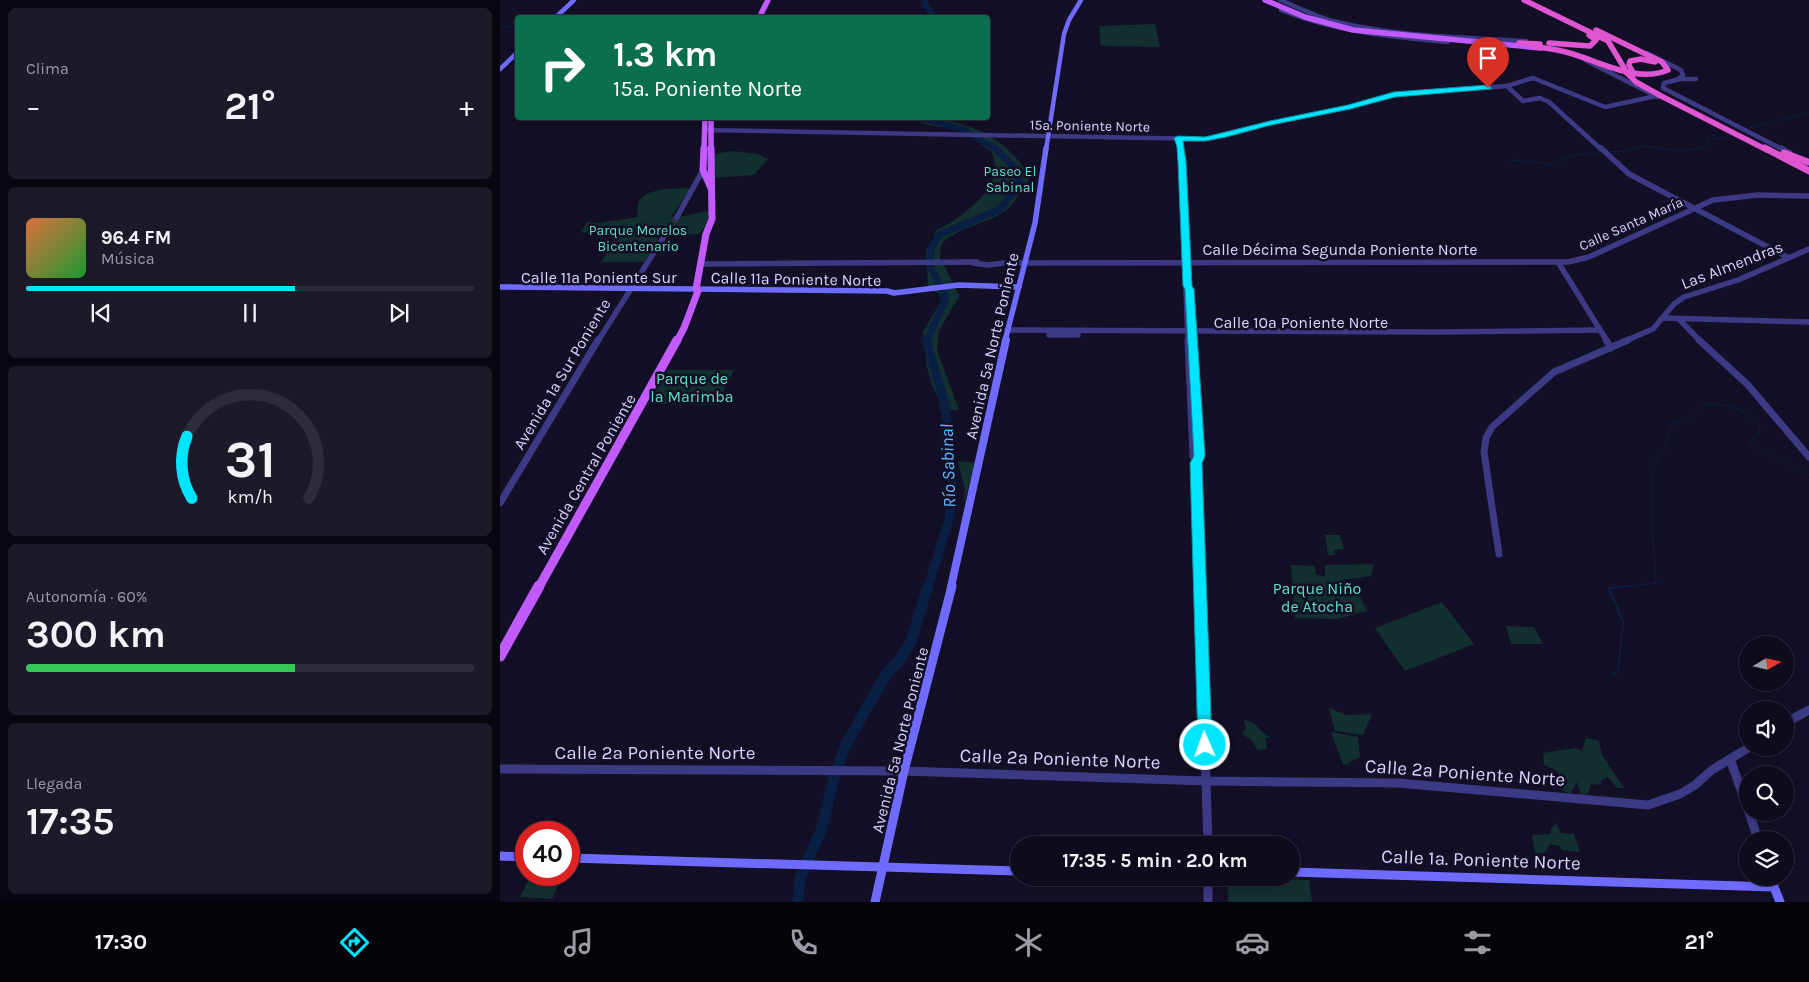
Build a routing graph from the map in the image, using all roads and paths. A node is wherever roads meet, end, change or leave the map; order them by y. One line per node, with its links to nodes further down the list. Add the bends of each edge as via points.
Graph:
1 (574, 0): 12 (main road)
2 (763, 0): 13 (main road)
3 (768, 0): 14 (main road)
4 (1081, 0): 36 (main road, Avenida 5a Norte Poniente, via 1064,34)
5 (1260, 0): 22 (street, via 1301,18 1351,32)
6 (1265, 0): 18 (main road, via 1312,20 1353,30)
7 (1272, 0): 17 (main road, via 1337,24)
8 (1280, 0): 16 (street, via 1332,20)
9 (1524, 0): 11 (highway)
10 (1534, 0): 15 (highway)
11 (1548, 11): 19 (highway, via 1596,42 1586,46); 25 (highway, via 1608,41)
12 (558, 15)
13 (756, 15)
14 (760, 15)
15 (1596, 30): 23 (highway); 25 (highway, via 1618,44)
16 (1415, 32): 17 (main road); 19 (street)
17 (1423, 35): 18 (main road)
18 (1477, 41): 20 (main road); 21 (main road)
19 (1539, 42): 20 (main road)
20 (1519, 43): 25 (highway, via 1567,49 1608,64 1640,71 1658,71 1662,67 1657,62 1641,58 1632,60)
21 (1534, 47): 22 (main road); 23 (highway, via 1563,51 1610,67 1646,74 1662,74 1668,70 1662,62)
22 (1558, 52): 30 (street, via 1581,58)
23 (1645, 52): 27 (street, via 1682,70 1683,75)
24 (515, 55): 26 (main road)
25 (1627, 68): 35 (highway, via 1636,82); 38 (highway, bridge, via 1644,82)
26 (500, 69)
27 (1679, 78): 28 (street); 38 (street, via 1664,83 1663,88)
28 (1696, 79)
29 (1507, 86): 30 (street, 15a. Poniente Norte, via 1533,78 1605,107); 37 (street, 15a. Poniente Norte, via 1394,94 1219,136); 45 (street, via 1523,101 1540,98 1549,102 1629,174)
30 (1656, 96): 33 (street)
31 (706, 120): 34 (main road)
32 (710, 120): 34 (main road)
33 (1702, 120): 35 (highway); 38 (street)
34 (708, 130): 36 (street, 15a. Poniente Norte); 41 (main road); 43 (main road, Avenida Central Poniente, via 713,178)
35 (1737, 135): 38 (highway)
36 (1050, 136): 37 (street, 15a. Poniente Norte); 51 (main road, Avenida 5a Norte Poniente)
37 (1178, 138): 52 (street)
38 (1774, 151): 39 (highway); 39 (highway); 40 (highway); 40 (highway)
39 (1807, 163)
40 (1795, 165): 42 (highway)
41 (703, 170): 43 (main road); 46 (street)
42 (1809, 172)
43 (711, 189): 53 (main road, Avenida Central Poniente, via 712,219)
44 (1809, 196): 45 (street, Calle Santa María, via 1758,195 1713,200)
45 (1695, 208): 49 (street); 50 (street, Calle Santa María, via 1589,257)
46 (677, 216)
47 (666, 235): 56 (street, Avenida 1a Sur Poniente)
48 (1809, 249): 49 (street, Las Almendras)
49 (1789, 258): 58 (street, Las Almendras, via 1726,285 1691,293 1671,305)
50 (1558, 262): 52 (street, Calle Décima Segunda Poniente Norte); 61 (street)
51 (1025, 263): 52 (street, Calle Décima Segunda Poniente Norte); 53 (street, Calle Décima Segunda Poniente Norte); 54 (main road, Avenida 5a Norte Poniente)
52 (1188, 263): 63 (street)
53 (700, 264): 57 (main road, Avenida Central Poniente)
54 (1019, 287): 57 (main road, Calle 11a Poniente Norte, via 952,286 885,295); 62 (main road, Avenida 5a Norte Poniente)
55 (500, 288): 56 (main road, Calle 11a Poniente Sur)
56 (628, 290): 57 (main road, Calle 11a Poniente Sur); 66 (street, Avenida 1a Sur Poniente)
57 (697, 290): 68 (main road, Avenida Central Poniente, via 684,328 664,367)
58 (1663, 318): 59 (street); 64 (street, Las Almendras, via 1647,332)
59 (1679, 319): 60 (street); 65 (street, via 1748,384)
60 (1809, 322)
61 (1598, 330): 63 (street, Calle 10a Poniente Norte, via 1504,332 1498,335); 64 (street)
62 (1007, 333): 63 (street, Calle 10a Poniente Norte); 74 (main road, Avenida 5a Norte Poniente, via 944,621)
63 (1190, 333): 75 (street, via 1200,456 1196,463)
64 (1611, 348): 67 (street, Las Almendras, via 1554,372 1492,427 1486,438 1484,452)
65 (1809, 458)
66 (500, 503)
67 (1499, 554)
68 (500, 656)
69 (1809, 710): 70 (street)
70 (1794, 718)
71 (1739, 754): 72 (street)
72 (1730, 759): 75 (street, Calle 2a Poniente Norte, via 1680,794 1648,805 1398,783); 76 (street)
73 (500, 769): 74 (street, Calle 2a Poniente Norte)
74 (904, 771): 75 (street, Calle 2a Poniente Norte); 81 (main road, Avenida 5a Norte Poniente)
75 (1206, 781): 77 (street)
76 (1739, 785)
77 (1208, 836)
78 (500, 856): 79 (main road)
79 (515, 857)
80 (580, 858): 81 (main road)
81 (883, 867): 82 (main road); 87 (main road, Avenida 5a Norte Poniente)
82 (1010, 871)
83 (1300, 872): 84 (main road, Calle 1a. Poniente Norte, via 1669,884)
84 (1739, 883)
85 (1208, 886): 88 (street)
86 (1774, 886): 89 (main road)
87 (875, 902)
88 (1208, 902)
89 (1780, 902)

